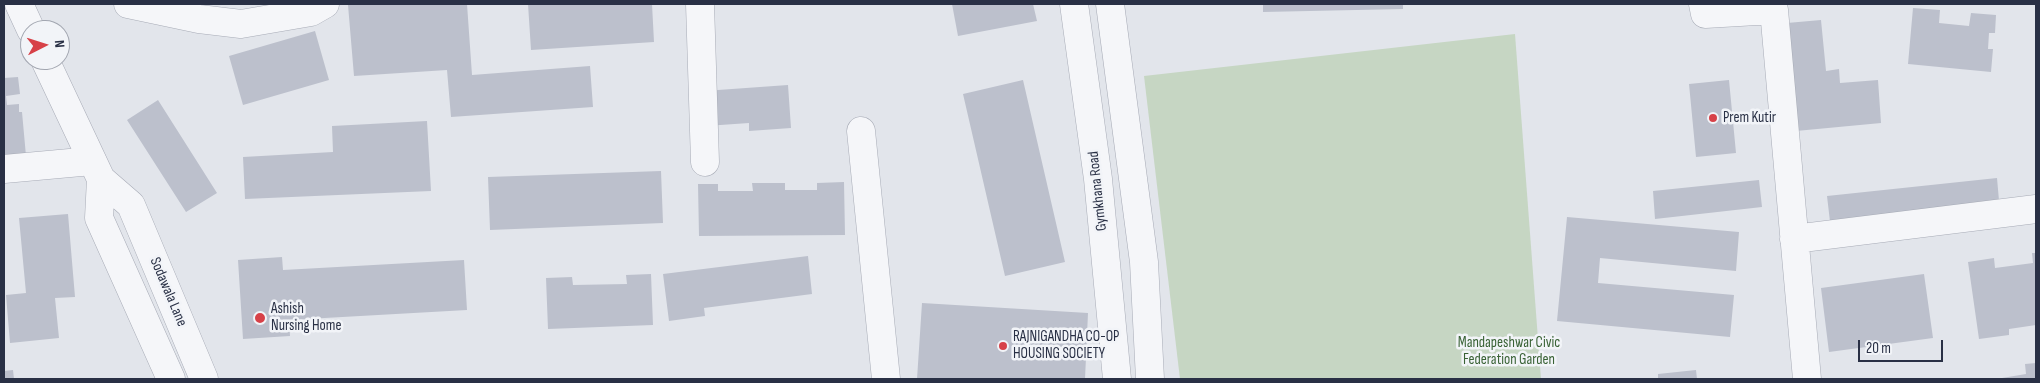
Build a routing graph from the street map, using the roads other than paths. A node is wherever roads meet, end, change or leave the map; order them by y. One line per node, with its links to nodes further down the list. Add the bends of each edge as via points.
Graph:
1 (19, 4): 8 (street)
2 (128, 4): 3 (street, via 241,24 311,12)
3 (325, 4)
4 (700, 4): 11 (street)
5 (1074, 4): 21 (street, Gymkhana Road, via 1098,180)
6 (1110, 4): 22 (street, via 1144,262)
7 (1703, 4): 17 (street, via 1705,14 1774,10)
8 (26, 20)
9 (50, 70): 13 (street, Sodawala Lane)
10 (861, 131): 20 (street)
11 (705, 162)
12 (4, 170): 13 (street)
13 (96, 170): 14 (street, Sodawala Lane); 16 (street, Sodawala Lane)
14 (131, 204): 16 (street); 19 (street, Sodawala Lane)
15 (2036, 210): 17 (street)
16 (99, 218): 18 (street, Sodawala Lane)
17 (1794, 239): 23 (street)
18 (171, 379)
19 (204, 379)
20 (886, 379)
21 (1117, 379)
22 (1150, 379)
23 (1808, 379)

